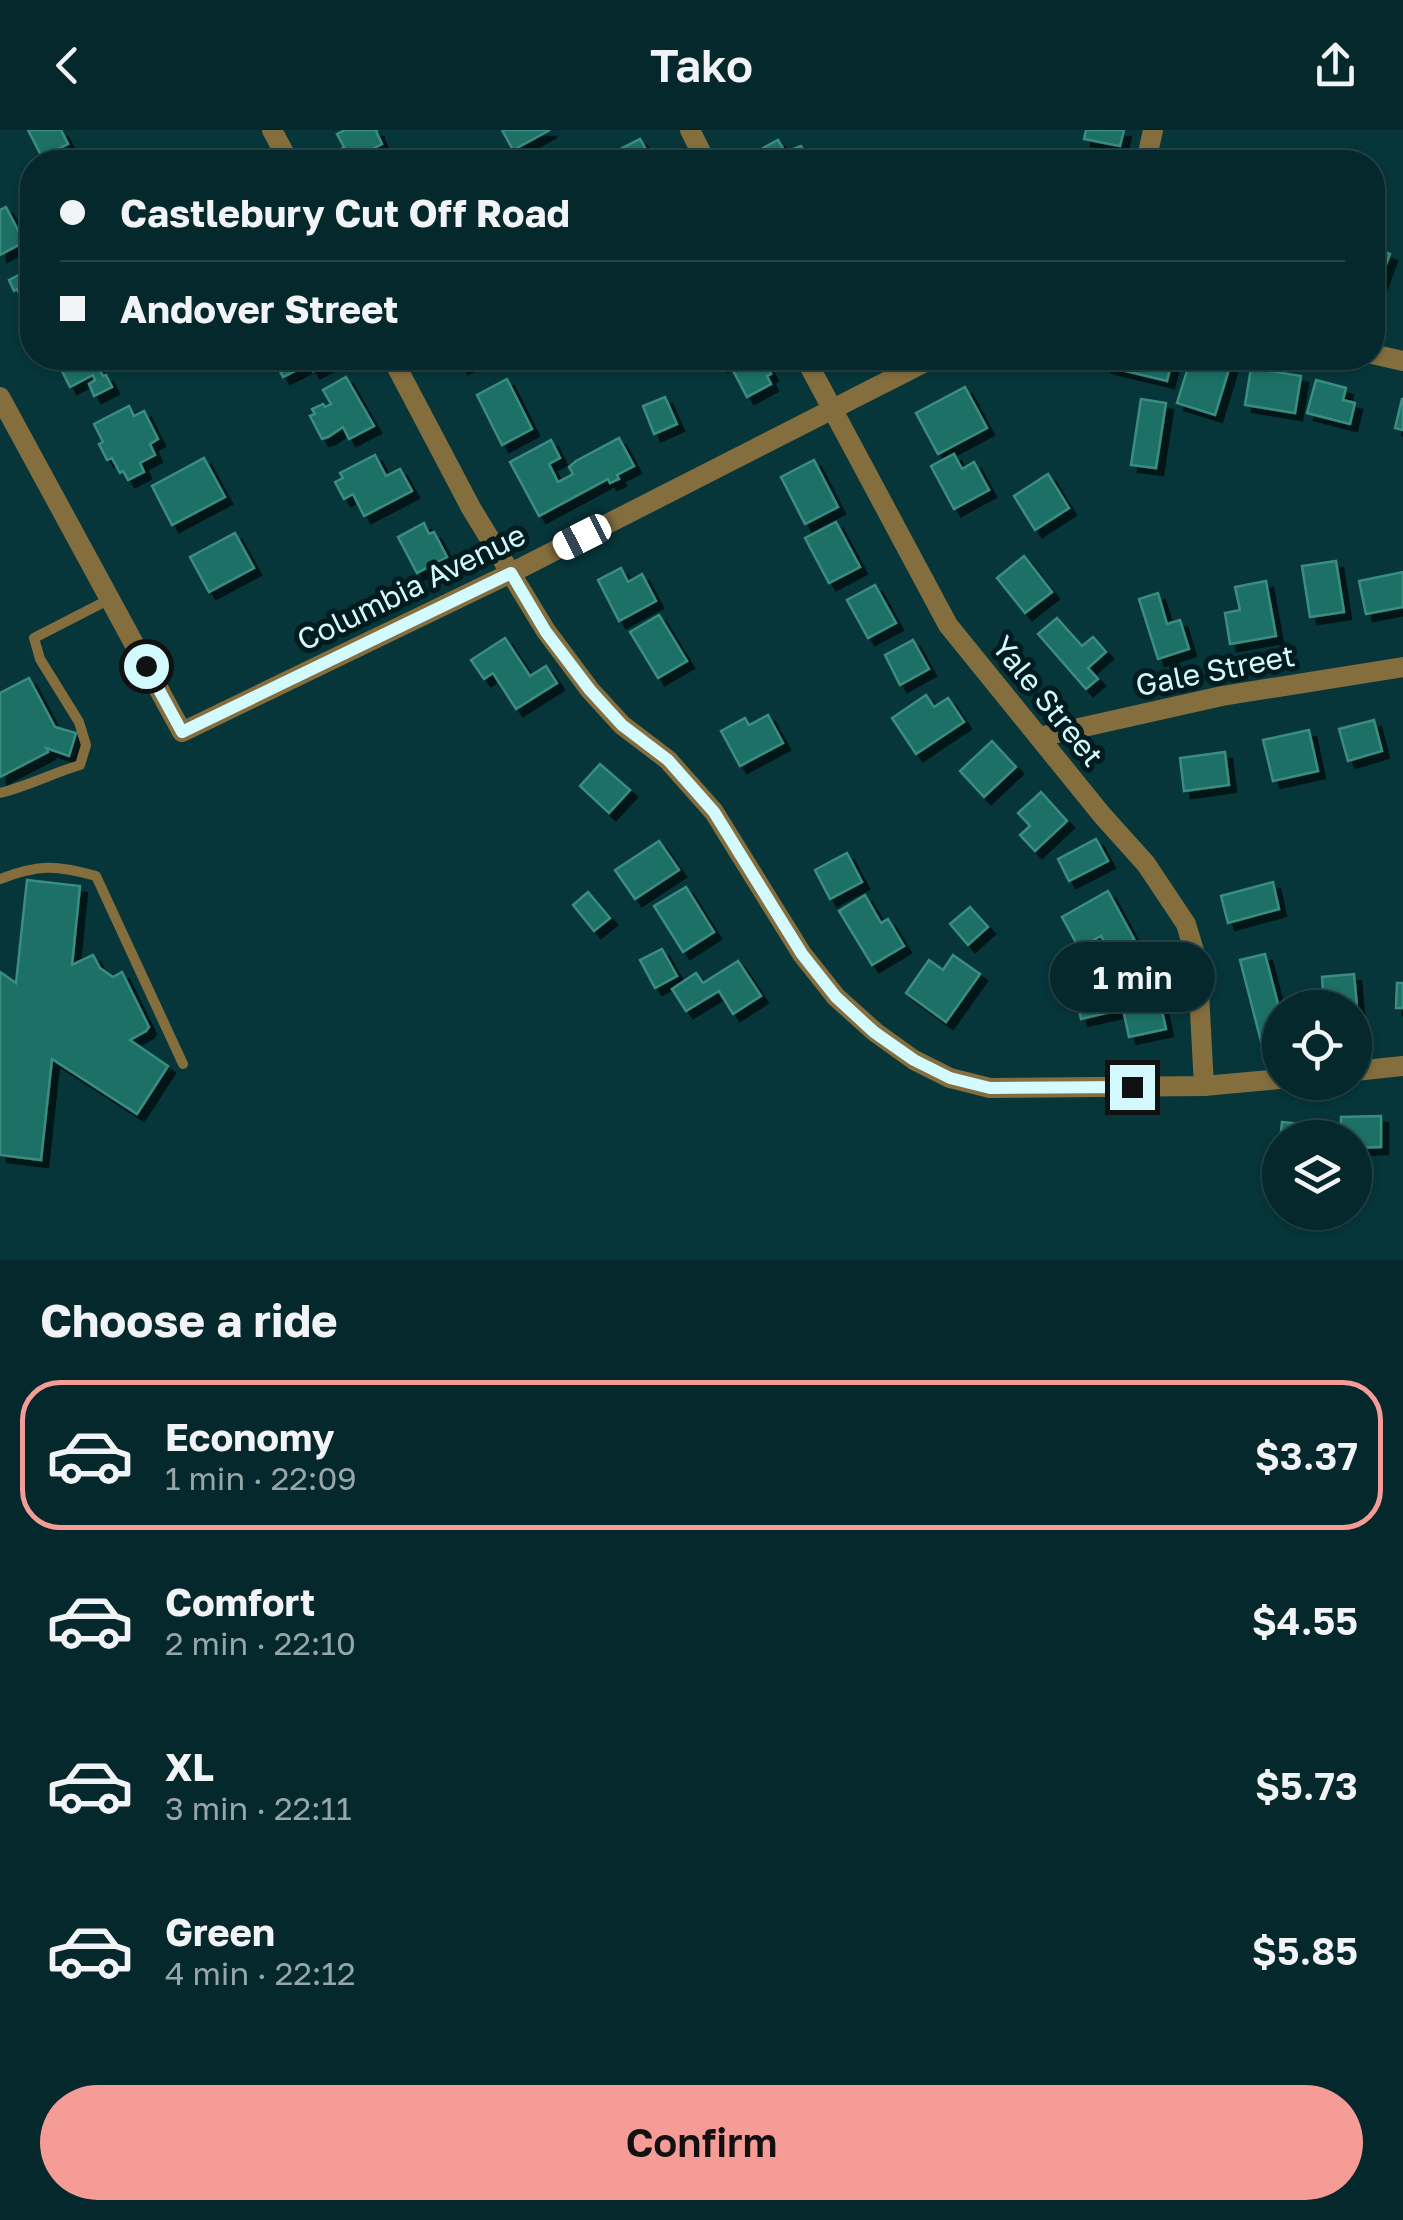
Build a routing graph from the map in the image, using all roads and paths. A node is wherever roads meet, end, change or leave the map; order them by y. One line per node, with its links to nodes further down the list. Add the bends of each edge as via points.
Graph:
1 (398, 370): 6 (street)
2 (810, 370): 5 (street, Yale Street)
3 (909, 370): 5 (street, Columbia Avenue)
4 (0, 398): 7 (street)
5 (831, 410): 6 (street, Columbia Avenue); 9 (street, Yale Street, via 948,625)
6 (511, 573): 7 (street, Columbia Avenue, via 182,732); 16 (street, via 590,690 714,812 802,954 874,1032 950,1078 990,1088)
7 (110, 599): 10 (lane, via 34,638 79,722 86,744 80,765)
8 (1403, 668): 9 (street, Gale Street, via 1222,696)
9 (1038, 737): 16 (street, Yale Street, via 1146,864 1186,924 1196,954)
10 (0, 793)
11 (0, 879): 12 (lane, via 61,866 96,876)
12 (183, 1064)
13 (1403, 1066): 14 (street)
14 (1372, 1069)
15 (1262, 1080): 16 (street)
16 (1204, 1086)

